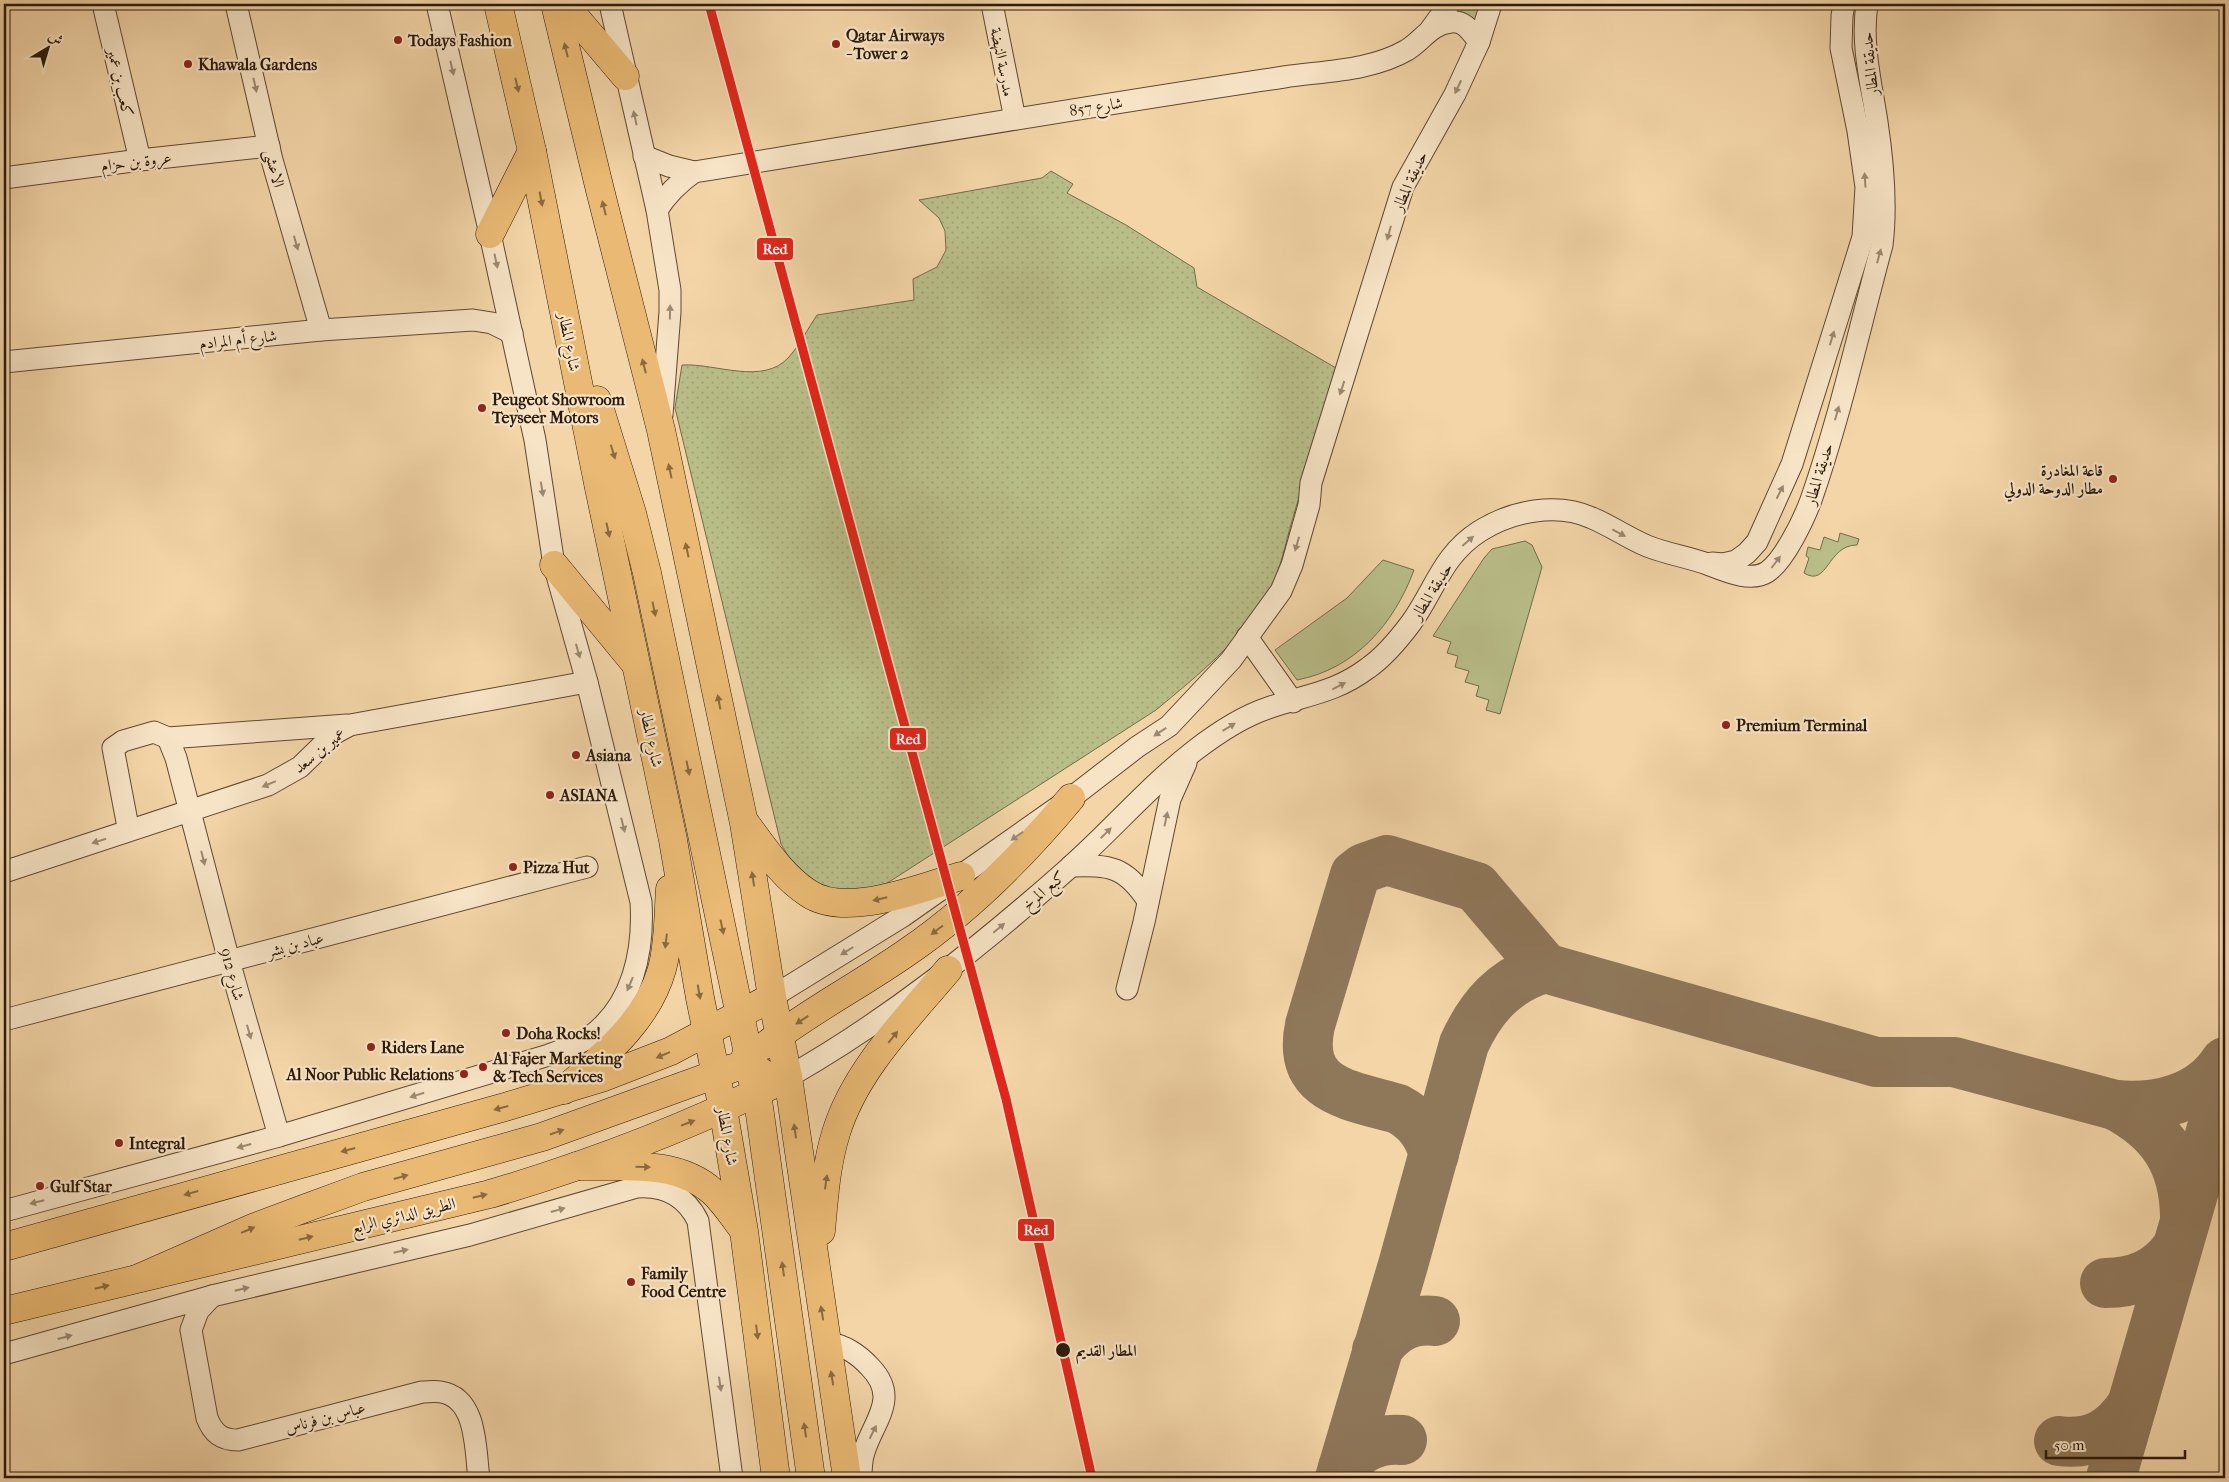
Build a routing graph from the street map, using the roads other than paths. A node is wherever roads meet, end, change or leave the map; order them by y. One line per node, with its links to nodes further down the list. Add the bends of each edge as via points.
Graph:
1 (103, 4): 20 (street, كعب بن عمير)
2 (236, 4): 17 (street, الاعشى, one-way to 17)
3 (437, 4): 24 (street, one-way to 24)
4 (498, 4): 18 (main road, شارع المطار, one-way to 18)
5 (556, 4): 31 (main road, one-way to 5)
6 (564, 4): 15 (main road)
7 (610, 4): 15 (street)
8 (992, 4): 16 (street, مدرسة النهضة)
9 (1449, 4): 13 (street)
10 (1490, 4): 14 (street, حديقة المطار)
11 (1844, 4): 32 (street, one-way to 11, via 1722,564 1736,561 1757,542 1792,464 1863,237 1866,187 1841,48)
12 (1867, 4): 32 (street, حديقة المطار, one-way to 12, via 1728,573 1761,575 1770,570 1798,531 1810,502 1880,254 1885,220 1878,132 1866,57)
13 (1431, 28): 14 (street, شارع 857, via 1460,22); 16 (street, شارع 857, via 1407,50 1370,65)
14 (1479, 42): 34 (street, حديقة المطار, one-way to 34, via 1455,94 1403,187 1310,484 1309,505 1292,565 1281,591)
15 (626, 76): 19 (street, one-way to 15)
16 (1015, 119): 21 (street, شارع 857)
17 (269, 146): 20 (street, عروة بن حزام); 28 (street, الاعشى, one-way to 28)
18 (532, 151): 24 (main road); 25 (main road, شارع المطار, one-way to 25)
19 (644, 156): 21 (street, شارع 857); 23 (street)
20 (140, 160): 22 (street, عروة بن حزام)
21 (694, 172): 23 (street, شارع 857, via 679,182)
22 (4, 178)
23 (657, 210): 31 (street, one-way to 23, via 670,290)
24 (490, 234): 26 (street, one-way to 26)
25 (552, 255): 35 (main road, شارع المطار, one-way to 35); 55 (main road, one-way to 55, via 632,513 647,573)
26 (503, 290): 27 (street); 29 (street)
27 (474, 320): 28 (street, شارع أم المرادم); 29 (street, شارع أم المرادم, via 492,323)
28 (321, 330): 30 (street, شارع أم المرادم)
29 (512, 333): 33 (street, one-way to 33, via 535,440)
30 (4, 362)
31 (661, 430): 43 (main road, one-way to 31)
32 (1701, 562): 37 (street, حديقة المطار, one-way to 32, via 1336,688 1370,667 1412,621 1440,570 1459,548 1479,531 1519,513 1548,510 1589,516 1649,547)
33 (554, 565): 35 (main road); 36 (street, one-way to 36)
34 (1247, 637): 37 (street); 41 (street, one-way to 41, via 1217,677 1169,726)
35 (636, 665): 45 (main road, شارع المطار)
36 (587, 682): 38 (street, عمير بن سعد); 65 (street, one-way to 65, via 641,902 640,953 629,987 617,1007 601,1028 579,1044)
37 (1293, 702): 40 (street, كبع المرخ, one-way to 37, via 1238,722 1267,708)
38 (350, 725): 39 (street); 42 (street, عمير بن سعد, one-way to 42, via 335,733 314,755 284,777)
39 (168, 738): 42 (street, شارع 912); 44 (street, via 154,732 145,733 113,748)
40 (1190, 754): 46 (street, كبع المرخ, one-way to 40); 50 (street, one-way to 40, via 1170,799)
41 (1071, 798): 49 (street, one-way to 49); 58 (main road, one-way to 58, via 1021,856 952,919)
42 (191, 811): 48 (street, عمير بن سعد, one-way to 48); 51 (street, شارع 912, one-way to 51)
43 (744, 823): 49 (main road, one-way to 43, via 863,902 826,900 809,894 790,878); 54 (main road, one-way to 43)
44 (128, 827)
45 (673, 840): 57 (main road, شارع المطار, one-way to 57); 62 (main road, one-way to 62, via 666,944 654,991 631,1027 614,1046)
46 (1071, 866): 50 (street, via 1099,865 1117,870 1132,880); 52 (street, كبع المرخ, one-way to 46)
47 (587, 867): 51 (street, عباد بن بشر)
48 (4, 872)
49 (961, 876): 54 (street, one-way to 54)
50 (1148, 901): 53 (street)
51 (229, 961): 56 (street, عباد بن بشر); 65 (street, شارع 912, one-way to 65)
52 (948, 970): 61 (street, كبع المرخ, via 867,1029); 71 (main road, one-way to 52, via 825,1183 836,1131 865,1073)
53 (1128, 989)
54 (772, 997): 55 (main road); 58 (main road); 59 (main road, via 769,1027)
55 (739, 1014): 57 (main road); 59 (main road)
56 (4, 1020)
57 (707, 1033): 59 (main road, via 728,1038); 60 (main road, شارع المطار); 62 (main road, one-way to 62, via 646,1062)
58 (779, 1036): 59 (main road); 61 (main road)
59 (748, 1059): 60 (main road); 61 (main road, via 766,1076); 63 (main road); 64 (main road, via 726,1087)
60 (716, 1075): 64 (main road, شارع المطار); 70 (main road, one-way to 60, via 255,1227 337,1196 542,1137)
61 (788, 1077): 63 (main road, الطريق الدائري الرابع); 71 (main road, one-way to 61)
62 (564, 1090): 69 (main road, one-way to 69)
63 (758, 1092): 64 (main road, الطريق الدائري الرابع); 81 (main road, one-way to 63)
64 (723, 1109): 66 (main road, الطريق الدائري الرابع, one-way to 64); 68 (main road, شارع المطار)
65 (280, 1136): 67 (street, one-way to 67)
66 (577, 1166): 68 (main road, one-way to 68, via 675,1171 715,1193); 70 (main road, الطريق الدائري الرابع, one-way to 66, via 490,1194)
67 (4, 1211)
68 (744, 1231): 80 (main road, شارع المطار, one-way to 80)
69 (4, 1247)
70 (139, 1278): 73 (main road, الطريق الدائري الرابع, one-way to 70)
71 (818, 1283): 76 (main road, one-way to 71)
72 (212, 1296): 74 (street); 75 (street, via 198,1311); 79 (street, one-way to 79, via 470,1235 637,1187 663,1189 680,1198 694,1212 700,1231)
73 (4, 1311)
74 (162, 1311): 75 (street, via 181,1320); 77 (street, one-way to 74)
75 (191, 1330): 78 (street, عباس بن فرناس, via 207,1418 219,1437 238,1440 422,1392 442,1392 457,1399 468,1412)
76 (827, 1342): 82 (main road, one-way to 76); 83 (street, one-way to 76, via 863,1454 883,1407 882,1387 873,1370 856,1354)
77 (4, 1354)
78 (479, 1478)
79 (732, 1478)
80 (776, 1478)
81 (812, 1478)
82 (847, 1478)
83 (861, 1478)

